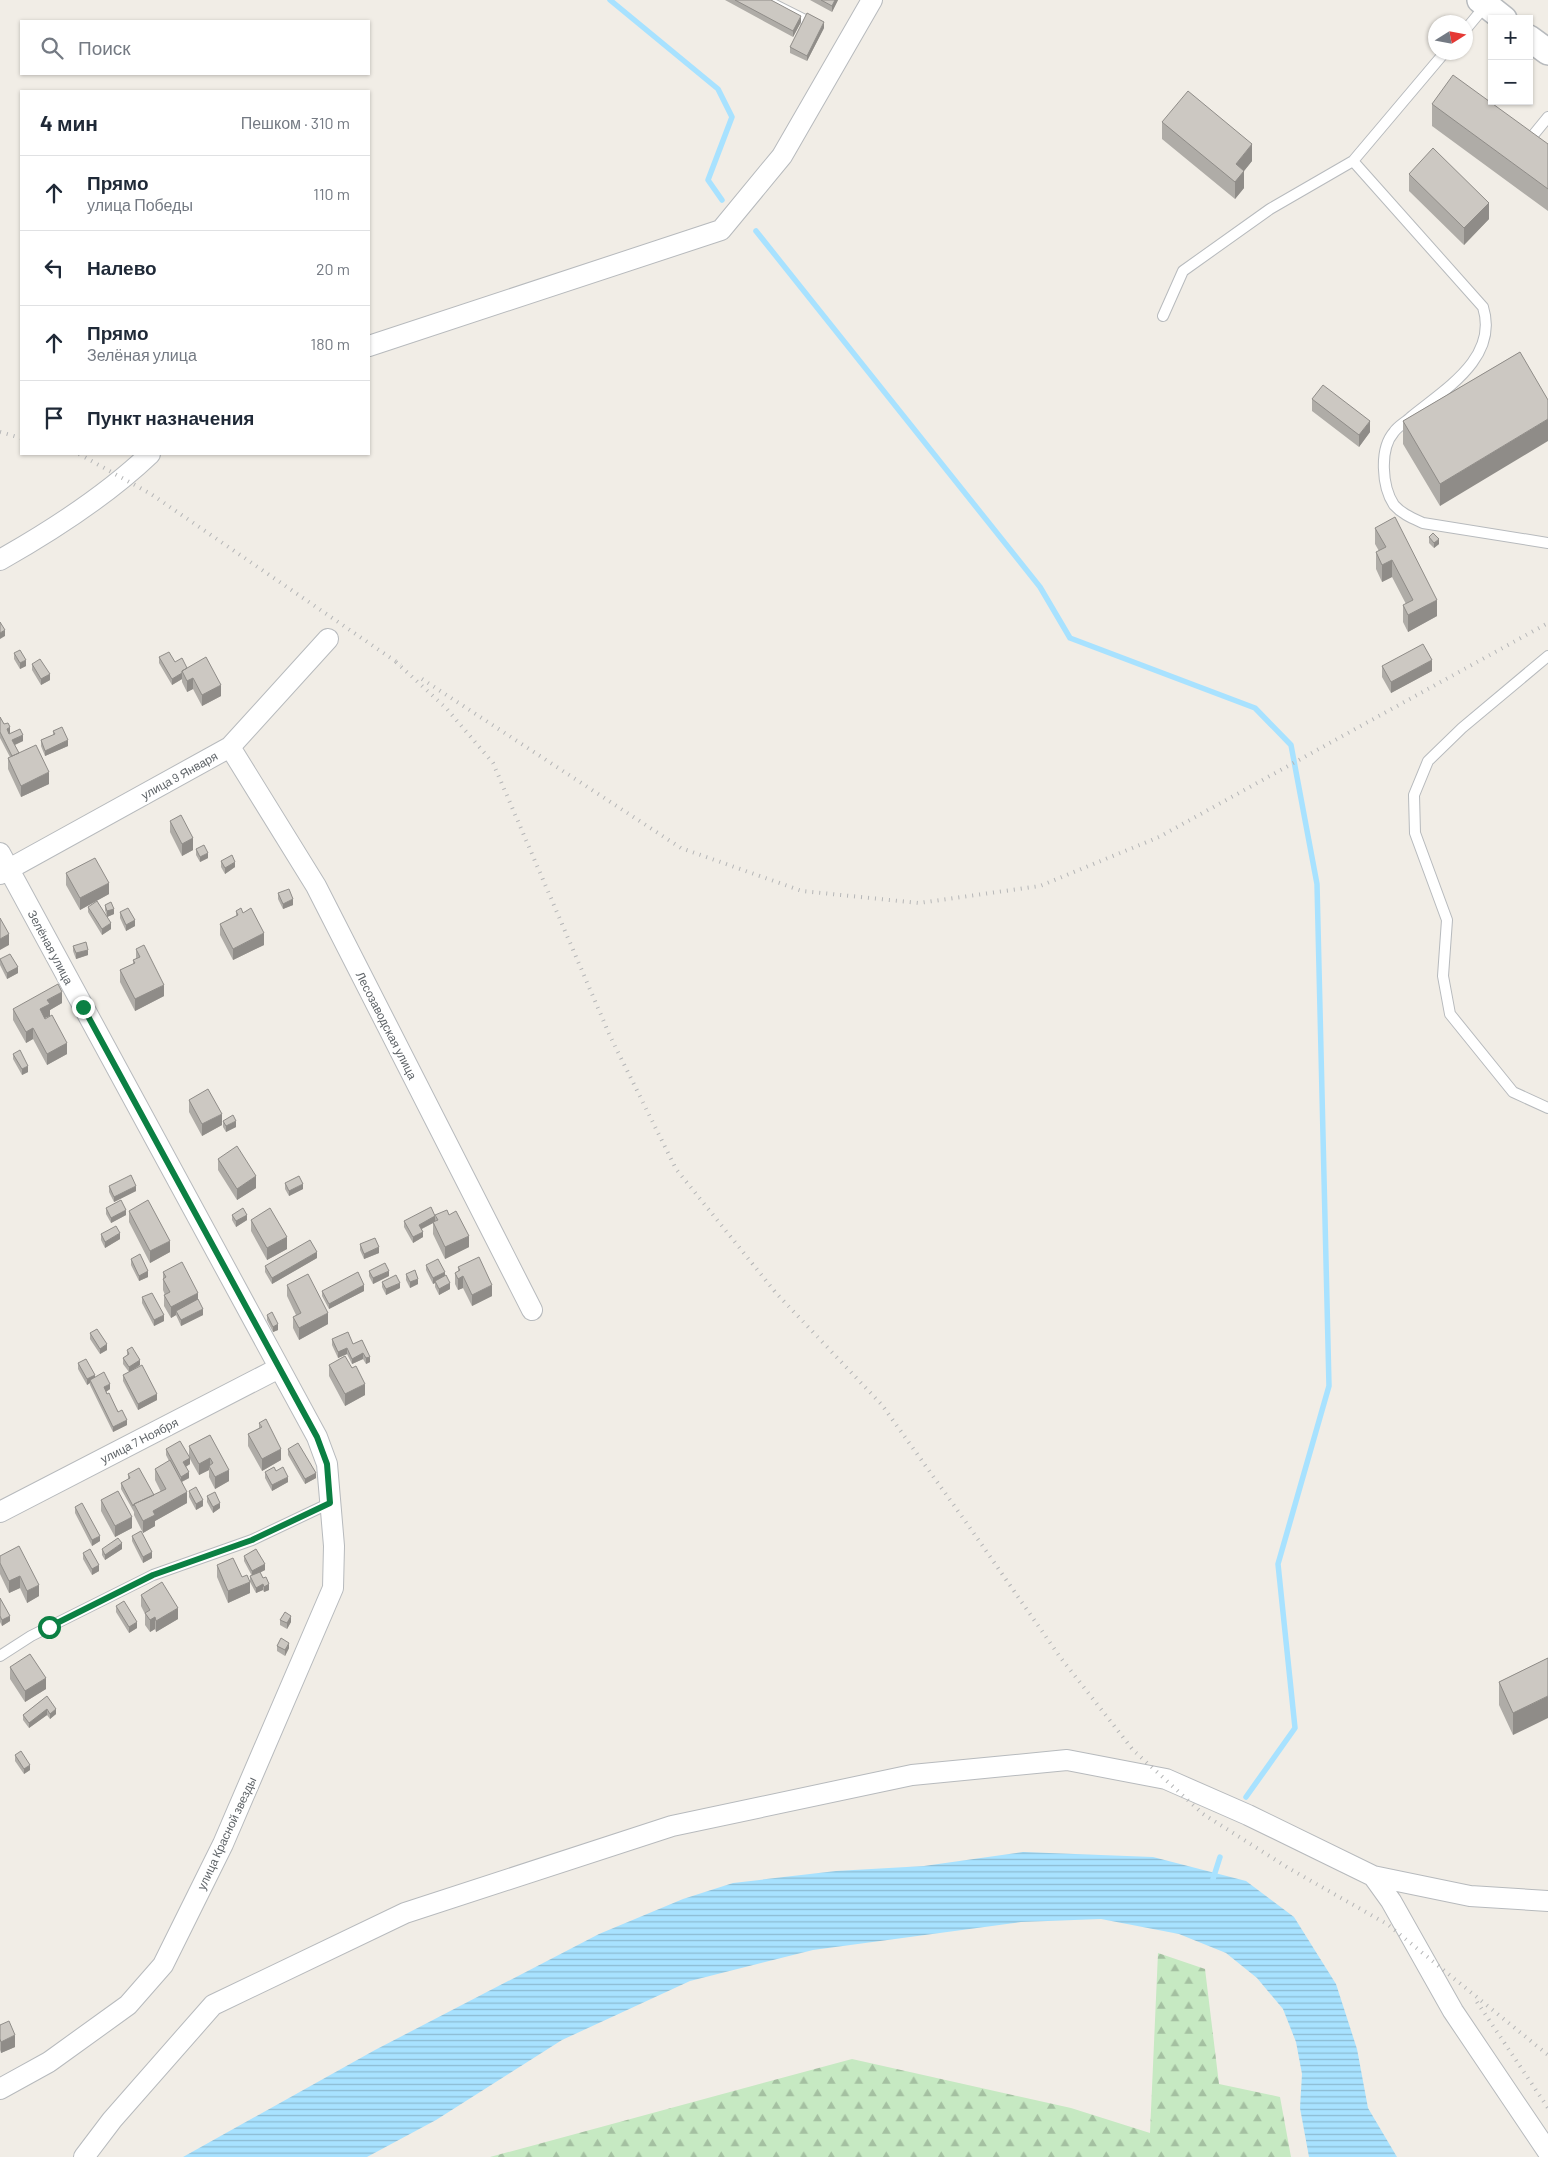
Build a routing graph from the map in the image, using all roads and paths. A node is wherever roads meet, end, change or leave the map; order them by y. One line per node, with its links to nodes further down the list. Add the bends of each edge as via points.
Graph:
1 (765, 0): 5 (lane)
2 (872, 0): 13 (street, via 782,156 721,230)
3 (1490, 8): 4 (lane)
4 (1473, 23)
5 (813, 24)
6 (1533, 41): 7 (street)
7 (1548, 52)
8 (1438, 60): 11 (lane)
9 (1548, 117): 10 (lane)
10 (1530, 138)
11 (1353, 161): 12 (lane, via 1270,209 1183,271); 15 (lane, via 1483,307 1487,320 1479,353 1465,372 1393,432 1383,460 1386,484 1394,504 1406,516 1423,523)
12 (1163, 316)
13 (370, 346)
14 (149, 455): 16 (street, via 124,478)
15 (1548, 544)
16 (0, 560)
17 (328, 639): 19 (street, улица 9 Января)
18 (1548, 656): 21 (lane, via 1428,761 1414,795 1415,833 1447,920 1443,976 1450,1014 1513,1092)
19 (230, 748): 20 (street, улица 9 Января); 22 (street, Лесозаводская улица, via 316,886)
20 (3, 865): 23 (street, Зелёная улица)
21 (1548, 1108)
22 (532, 1310)
23 (279, 1368): 24 (street, Зелёная улица); 26 (street, улица 7 Ноября)
24 (317, 1437): 25 (street, улица Красной звезды, via 327,1464)
25 (330, 1503): 27 (lane, via 252,1540 153,1575 31,1636); 30 (street, улица Красной звезды, via 333,1588 223,1844 163,1965 128,2005 49,2062)
26 (0, 1512)
27 (0, 1656)
28 (1373, 1876): 29 (street, via 1470,1896); 31 (street, via 1391,1901 1453,2011); 32 (street, via 1248,1814 1166,1779 1067,1760 912,1775 672,1826 405,1913 213,2005 112,2120)
29 (1548, 1901)
30 (0, 2088)
31 (1548, 2152)
32 (84, 2157)

